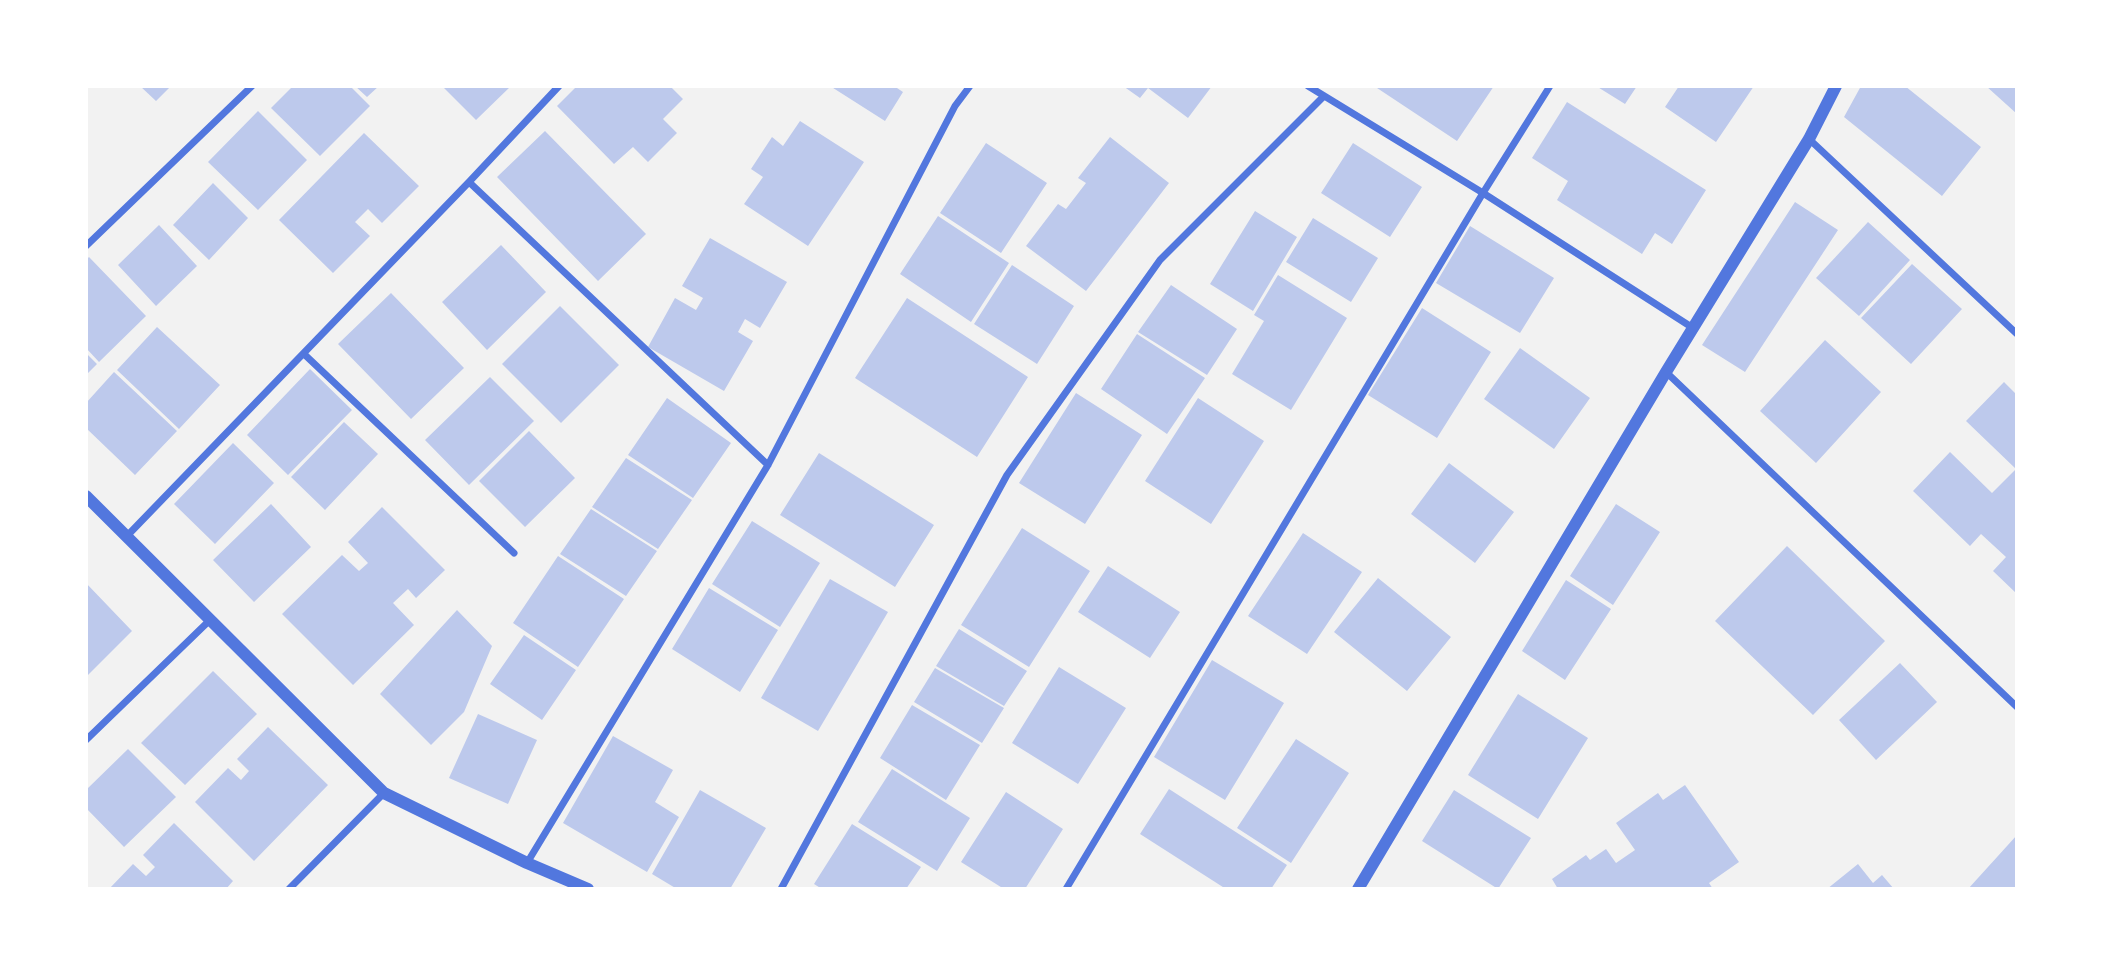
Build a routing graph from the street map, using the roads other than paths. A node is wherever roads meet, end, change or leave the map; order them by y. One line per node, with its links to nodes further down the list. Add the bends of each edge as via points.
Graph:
1 (252, 86): 11 (street)
2 (559, 86): 9 (street)
3 (970, 86): 16 (street, via 955,106)
4 (1308, 86): 7 (street)
5 (1550, 86): 10 (street)
6 (1836, 86): 8 (street)
7 (1323, 97): 10 (street); 27 (street, via 1160,260 1007,475)
8 (1809, 139): 12 (street); 13 (street)
9 (469, 182): 14 (street); 16 (street)
10 (1483, 193): 12 (street); 28 (street)
11 (86, 246)
12 (1693, 328): 15 (street)
13 (2017, 334)
14 (304, 354): 18 (street); 19 (street)
15 (1666, 372): 21 (street); 29 (street)
16 (768, 466): 24 (street)
17 (86, 496): 18 (street)
18 (125, 538): 20 (street)
19 (514, 552)
20 (211, 619): 22 (street); 23 (street)
21 (2017, 707)
22 (86, 740)
23 (384, 793): 24 (street); 25 (street)
24 (527, 863): 26 (street)
25 (289, 889)
26 (589, 889)
27 (781, 889)
28 (1066, 889)
29 (1358, 889)

